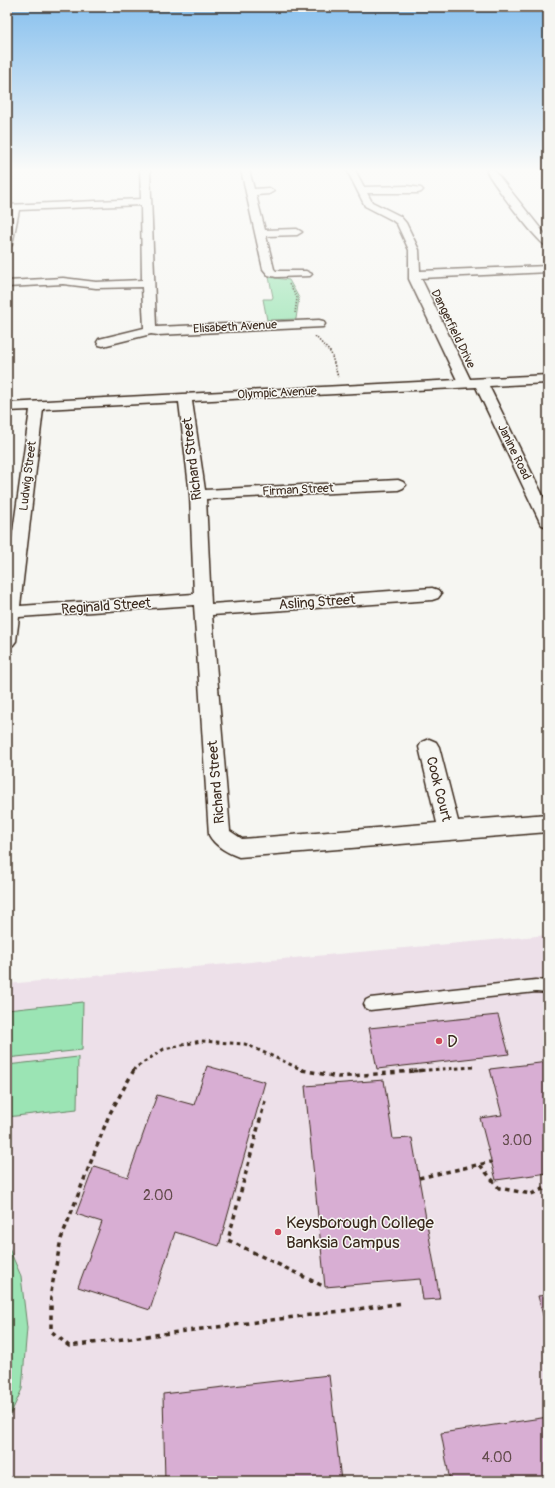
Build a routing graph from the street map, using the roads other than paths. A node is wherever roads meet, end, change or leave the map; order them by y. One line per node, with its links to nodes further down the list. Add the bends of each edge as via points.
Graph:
1 (146, 239): 7 (street)
2 (262, 239): 5 (street, via 272,273)
3 (409, 239): 6 (street, Dangerfield Drive, via 414,250)
4 (548, 269): 6 (street)
5 (306, 274)
6 (414, 275): 14 (street, Dangerfield Drive)
7 (147, 283): 8 (street, via 91,285 63,281); 10 (street)
8 (7, 284)
9 (319, 324): 10 (street, Elisabeth Avenue)
10 (151, 330): 11 (street, Elisabeth Avenue)
11 (103, 342)
12 (548, 379): 13 (street, Olympic Avenue)
13 (480, 382): 14 (street, Olympic Avenue); 20 (street, Janine Road)
14 (465, 383): 15 (street, Olympic Avenue)
15 (185, 398): 16 (street, Olympic Avenue); 19 (street, Richard Street)
16 (37, 406): 17 (street, Olympic Avenue); 23 (street, Ludwig Street)
17 (7, 407)
18 (398, 485): 19 (street, Firman Street)
19 (198, 495): 22 (street, Richard Street)
20 (548, 522)
21 (432, 594): 22 (street, Asling Street)
22 (202, 605): 23 (street, Reginald Street); 27 (street, Richard Street, via 220,835 239,848)
23 (11, 612): 24 (street, Ludwig Street)
24 (7, 641)
25 (429, 747): 27 (street, Cook Court)
26 (548, 823): 27 (street, Richard Street)
27 (450, 831)
28 (548, 987): 29 (lane, via 536,986)
29 (370, 1004)

